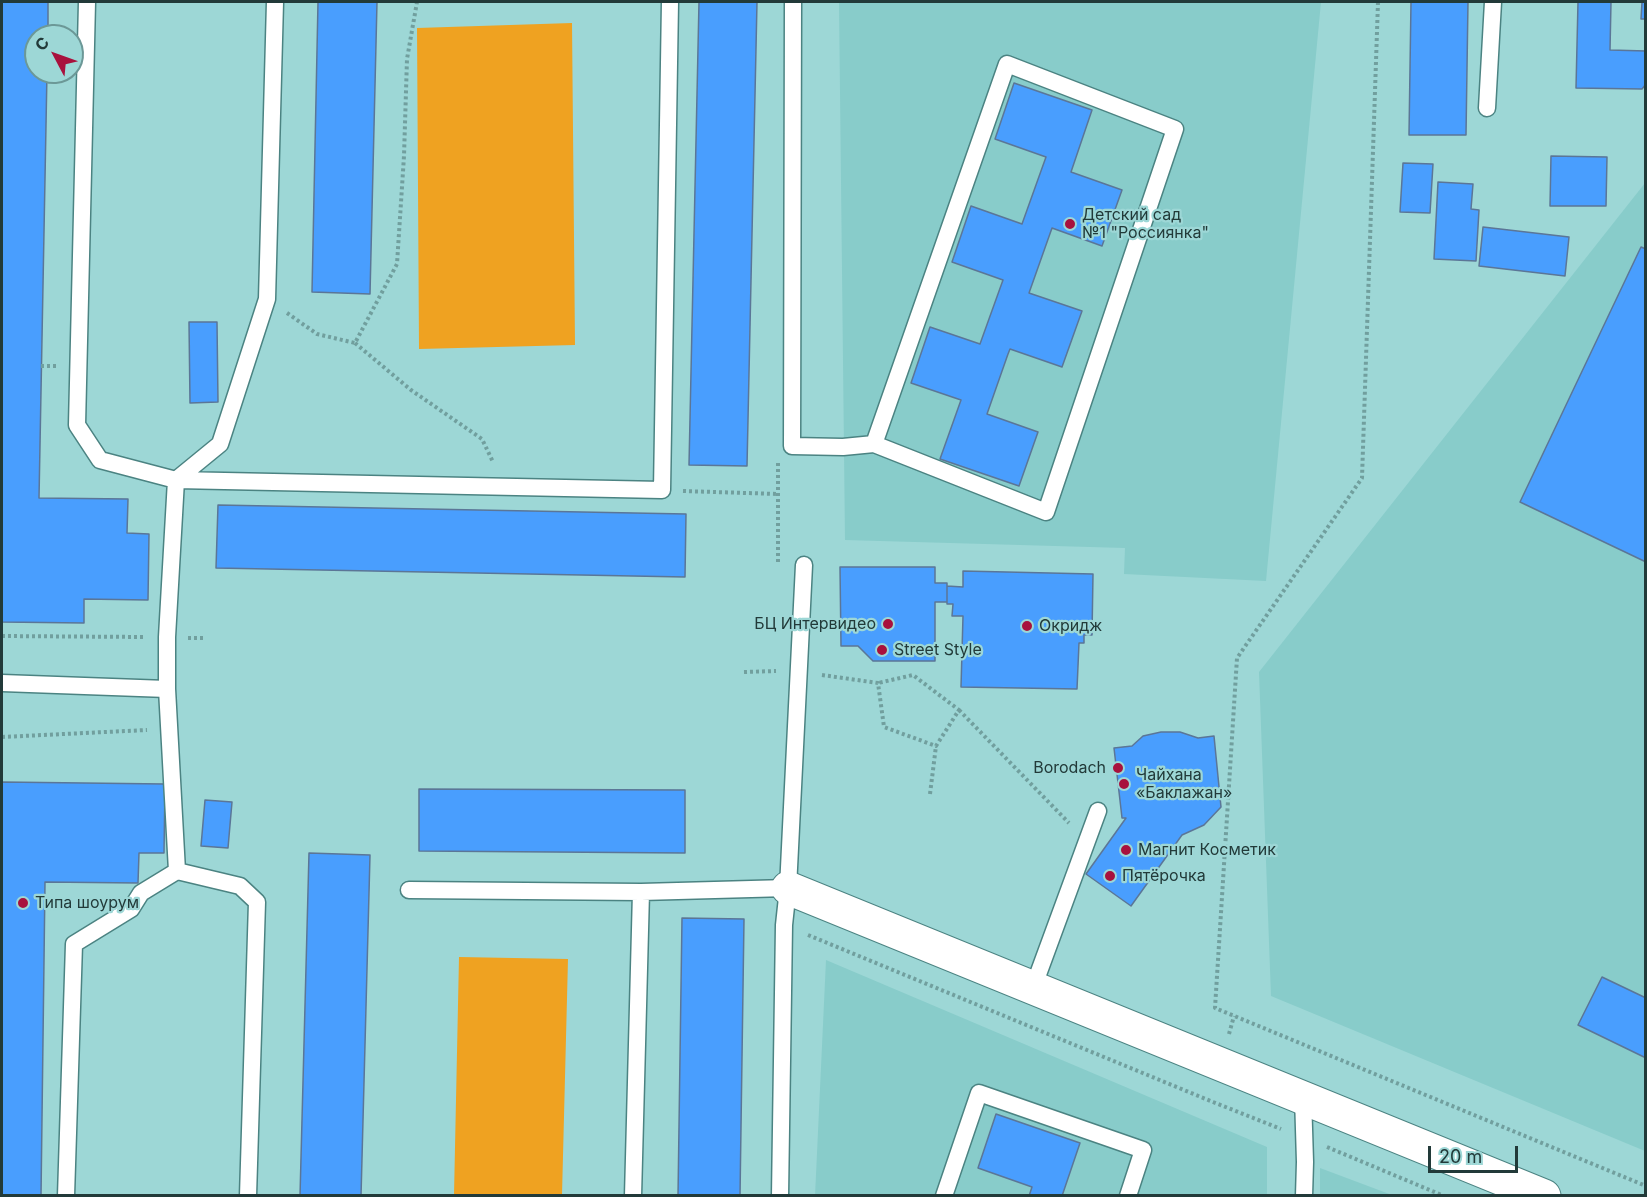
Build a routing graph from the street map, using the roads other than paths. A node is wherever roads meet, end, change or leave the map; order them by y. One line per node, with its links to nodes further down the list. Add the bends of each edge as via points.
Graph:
1 (87, 2): 8 (lane, via 77,425 100,460)
2 (275, 2): 8 (lane, via 267,299 220,444)
3 (670, 2): 8 (lane, via 662,490)
4 (793, 2): 7 (lane, via 792,446)
5 (1494, 2): 6 (lane)
6 (1487, 108)
7 (874, 444): 7 (lane, via 1007,64 1175,129 1046,512)
8 (176, 480): 11 (lane)
9 (804, 565): 14 (lane)
10 (2, 683): 11 (lane)
11 (167, 689): 13 (lane)
12 (1098, 811): 17 (lane)
13 (177, 871): 19 (lane, via 141,893 131,909 74,944); 20 (lane, via 240,886 257,902)
14 (788, 888): 16 (lane); 17 (street); 22 (lane, via 784,926)
15 (409, 891): 16 (lane)
16 (641, 892): 21 (lane)
17 (1033, 988): 18 (street)
18 (1303, 1096): 25 (lane); 26 (street)
19 (66, 1196)
20 (248, 1196)
21 (633, 1196)
22 (780, 1196)
23 (944, 1196): 24 (lane, via 979,1093 1143,1150)
24 (1128, 1196)
25 (1304, 1196)
26 (1544, 1196)

